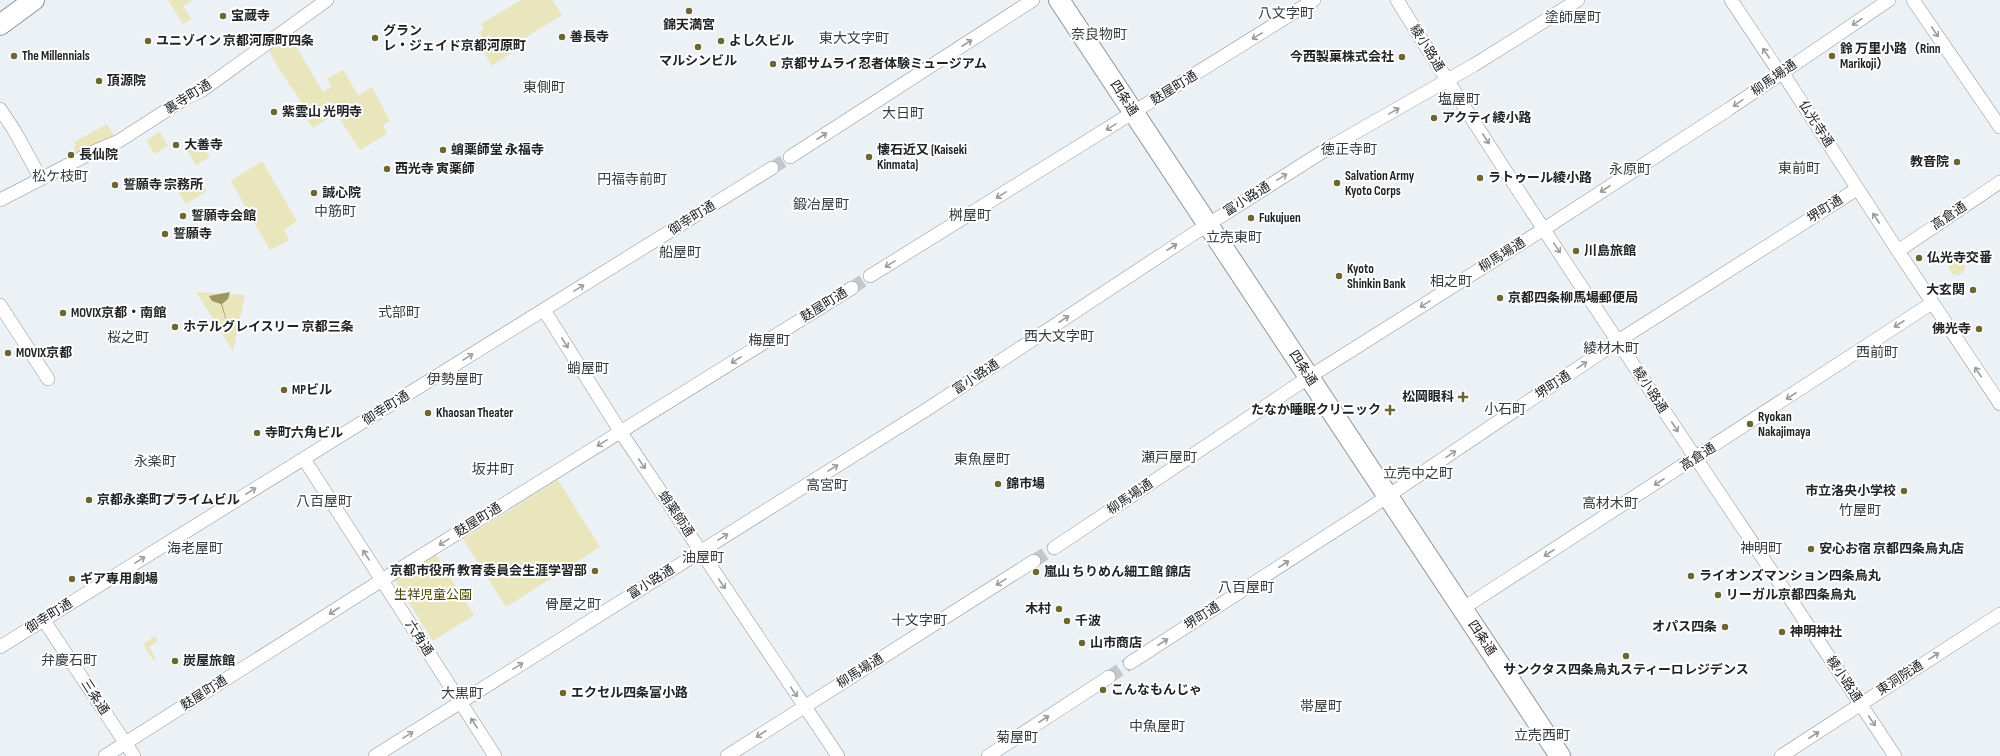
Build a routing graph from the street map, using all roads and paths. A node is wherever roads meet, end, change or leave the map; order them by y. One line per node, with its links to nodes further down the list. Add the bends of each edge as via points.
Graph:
1 (34, 0): 11 (main road)
2 (327, 0): 19 (street, 裏寺町通, via 200,91 119,141)
3 (1033, 0): 17 (street, one-way to 3)
4 (1059, 0): 15 (main road, 四条通)
5 (1314, 0): 15 (street, 麩屋町通, one-way to 15)
6 (1397, 0): 13 (street, 綾小路通)
7 (1578, 0): 13 (street, 富小路通)
8 (1731, 0): 12 (street, 仏光寺通, one-way to 8, via 1777,69)
9 (1889, 0): 12 (street, 柳馬場通, one-way to 12)
10 (1913, 0): 16 (street, one-way to 16)
11 (0, 25)
12 (1782, 72): 21 (street, 仏光寺通); 24 (street, 柳馬場通, one-way to 24)
13 (1447, 81): 23 (street, 富小路通, one-way to 13, via 1330,147); 24 (street, 綾小路通, one-way to 24)
14 (0, 109): 19 (street)
15 (1134, 113): 23 (main road, 四条通); 26 (street, 麩屋町通, one-way to 26)
16 (2000, 127)
17 (790, 157)
18 (772, 168): 30 (street, 御幸町通, one-way to 18)
19 (41, 179): 22 (street, 裏寺町通)
20 (2000, 182): 25 (street, 高倉通)
21 (1857, 188): 25 (street, 仏光寺通, one-way to 21); 31 (street, 堺町通)
22 (0, 200)
23 (1208, 224): 32 (main road, 四条通); 40 (street, 富小路通, one-way to 23, via 929,408)
24 (1544, 229): 31 (street, 綾小路通, one-way to 31); 32 (street, 柳馬場通, one-way to 32)
25 (1898, 251): 28 (street, 仏光寺通)
26 (870, 276)
27 (852, 288): 35 (street, 麩屋町通, one-way to 35)
28 (1932, 303): 34 (street, one-way to 28); 36 (street, 高倉通, one-way to 36)
29 (0, 305): 33 (street)
30 (544, 310): 35 (street, 蛸薬師通, one-way to 35); 37 (street, 御幸町通, one-way to 30)
31 (1618, 341): 36 (street, 綾小路通, one-way to 36); 38 (street, 堺町通, one-way to 31)
32 (1309, 377): 38 (main road, 四条通); 39 (street, 柳馬場通)
33 (48, 379)
34 (2000, 404)
35 (620, 431): 40 (street, 蛸薬師通, one-way to 40); 42 (street, 麩屋町通, one-way to 42)
36 (1695, 458): 43 (street, 高倉通, one-way to 43); 50 (street, 綾小路通)
37 (304, 459): 42 (street, 六角通, one-way to 37); 45 (street, 御幸町通, one-way to 37)
38 (1388, 496): 43 (main road, 四条通); 47 (street, 堺町通, one-way to 38)
39 (1054, 548)
40 (700, 551): 49 (street, 富小路通, one-way to 40); 51 (street, 蛸薬師通, one-way to 51)
41 (1034, 561): 51 (street, 柳馬場通, one-way to 51)
42 (382, 580): 49 (street, 六角通); 52 (street, 麩屋町通, one-way to 52)
43 (1462, 609): 60 (main road, 四条通)
44 (2000, 614): 50 (street, 東洞院通, one-way to 44)
45 (43, 619): 46 (street, 御幸町通); 52 (street, 三条通)
46 (0, 647)
47 (1130, 663)
48 (1109, 677): 59 (street, one-way to 48)
49 (461, 702): 55 (street, 富小路通, one-way to 49); 56 (street, 六角通, one-way to 49)
50 (1861, 704): 61 (street, 東洞院通, one-way to 50); 62 (street, 綾小路通, one-way to 62)
51 (804, 707): 57 (street, 柳馬場通, one-way to 57); 58 (street, 蛸薬師通)
52 (126, 744): 53 (street, 麩屋町通); 54 (street, 三条通)
53 (105, 756)
54 (134, 756)
55 (375, 756)
56 (496, 756)
57 (727, 756)
58 (838, 756)
59 (988, 756)
60 (1560, 756)
61 (1781, 756)
62 (1896, 756)

